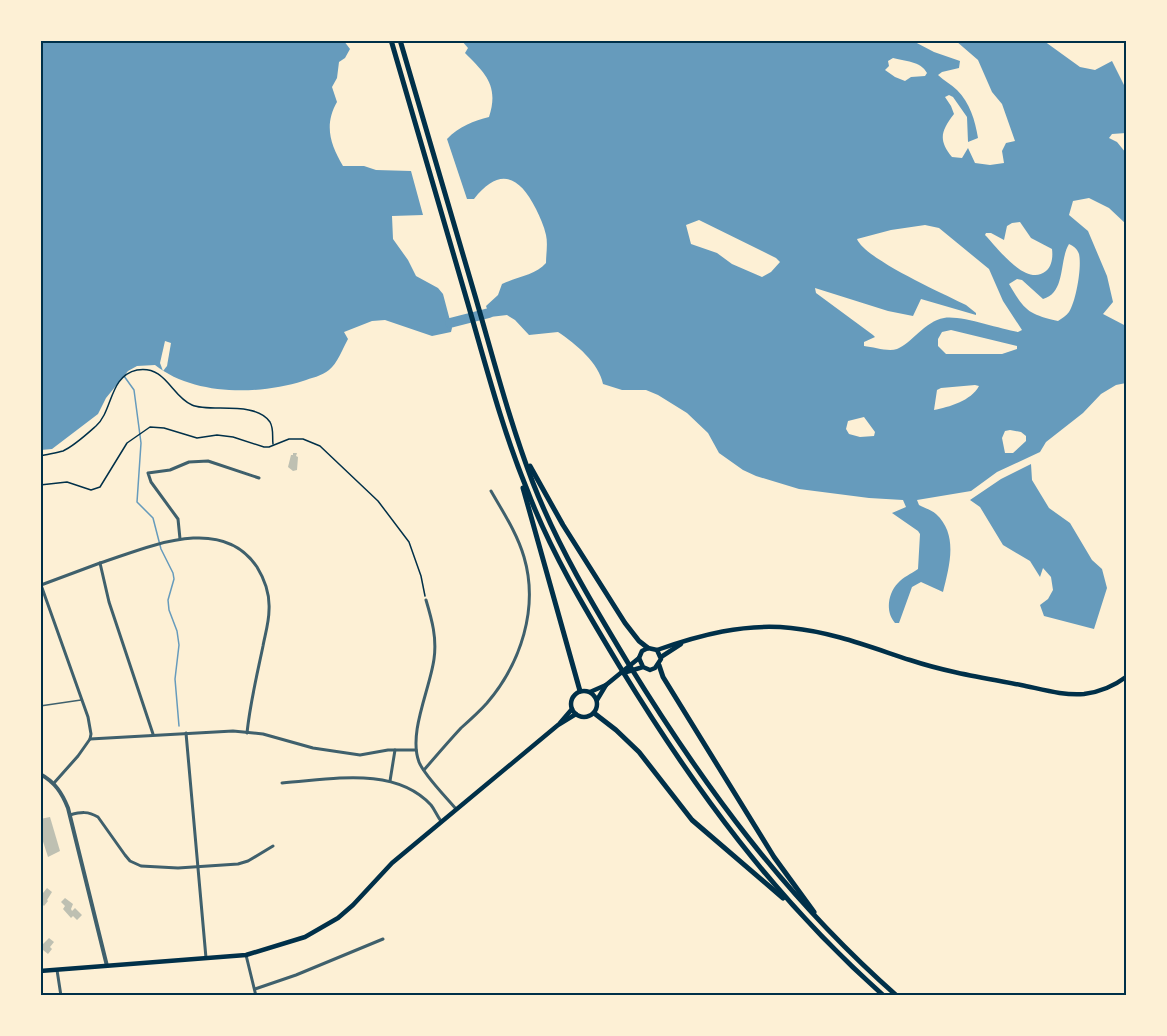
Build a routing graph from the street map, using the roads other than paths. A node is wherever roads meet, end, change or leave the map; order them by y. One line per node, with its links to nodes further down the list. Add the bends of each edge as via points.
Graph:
1 (391, 40): 4 (highway)
2 (400, 40): 3 (highway)
3 (523, 454): 12 (highway, via 625,623); 47 (highway, via 568,560 689,760 733,821)
4 (516, 460): 21 (highway); 46 (highway, via 554,552 636,693 710,804)
5 (259, 478): 7 (street, via 208,461 147,473 178,519)
6 (491, 490): 36 (street, via 524,557 529,583 527,624 501,684)
7 (180, 539): 8 (street); 31 (street, via 207,539 233,545 251,559 267,587 269,615)
8 (100, 563): 9 (street); 32 (street)
9 (41, 584): 23 (street)
10 (426, 600): 35 (street, via 434,625 435,655)
11 (683, 643): 13 (main road); 14 (main road); 19 (main road, via 739,628 778,627 838,636 949,671 1068,693 1094,692)
12 (648, 648): 13 (main road); 15 (main road)
13 (657, 650): 14 (main road)
14 (661, 657): 16 (main road)
15 (639, 658): 17 (main road); 18 (main road)
16 (659, 665): 17 (main road, via 650,670); 47 (highway, via 774,857)
17 (643, 667): 18 (main road)
18 (623, 673): 20 (main road)
19 (1126, 677)
20 (606, 685): 22 (main road); 24 (main road)
21 (580, 691): 22 (main road); 26 (main road, via 573,697)
22 (590, 692): 24 (main road)
23 (82, 700): 25 (lane); 33 (street, via 90,723)
24 (597, 700): 27 (main road)
25 (40, 706)
26 (572, 709): 28 (main road); 29 (main road)
27 (594, 713): 28 (main road, via 583,717); 46 (highway, via 639,752 692,820)
28 (576, 714): 29 (main road)
29 (558, 725): 41 (main road)
30 (186, 733): 31 (street); 32 (street); 45 (street)
31 (247, 733): 34 (street, via 360,755)
32 (153, 735): 33 (street)
33 (90, 739): 39 (street)
34 (395, 750): 35 (street); 38 (street)
35 (416, 750): 36 (street)
36 (424, 770): 41 (street)
37 (40, 774): 39 (street)
38 (390, 781): 40 (street, via 372,778); 43 (street, via 425,800)
39 (54, 783): 42 (street)
40 (282, 783)
41 (456, 809): 43 (main road)
42 (70, 815): 45 (street, via 84,812 98,817 130,861 141,866); 51 (street)
43 (441, 821): 49 (main road, via 392,863 338,918 305,937)
44 (273, 846): 45 (street, via 243,862)
45 (198, 867): 50 (street)
46 (792, 905): 57 (highway)
47 (824, 926): 58 (highway)
48 (383, 939): 54 (street)
49 (246, 955): 50 (main road); 54 (street)
50 (206, 959): 51 (main road)
51 (107, 966): 52 (main road)
52 (57, 970): 53 (main road); 55 (street)
53 (40, 972)
54 (255, 989): 56 (street)
55 (60, 996)
56 (256, 996)
57 (884, 996)
58 (897, 996)

